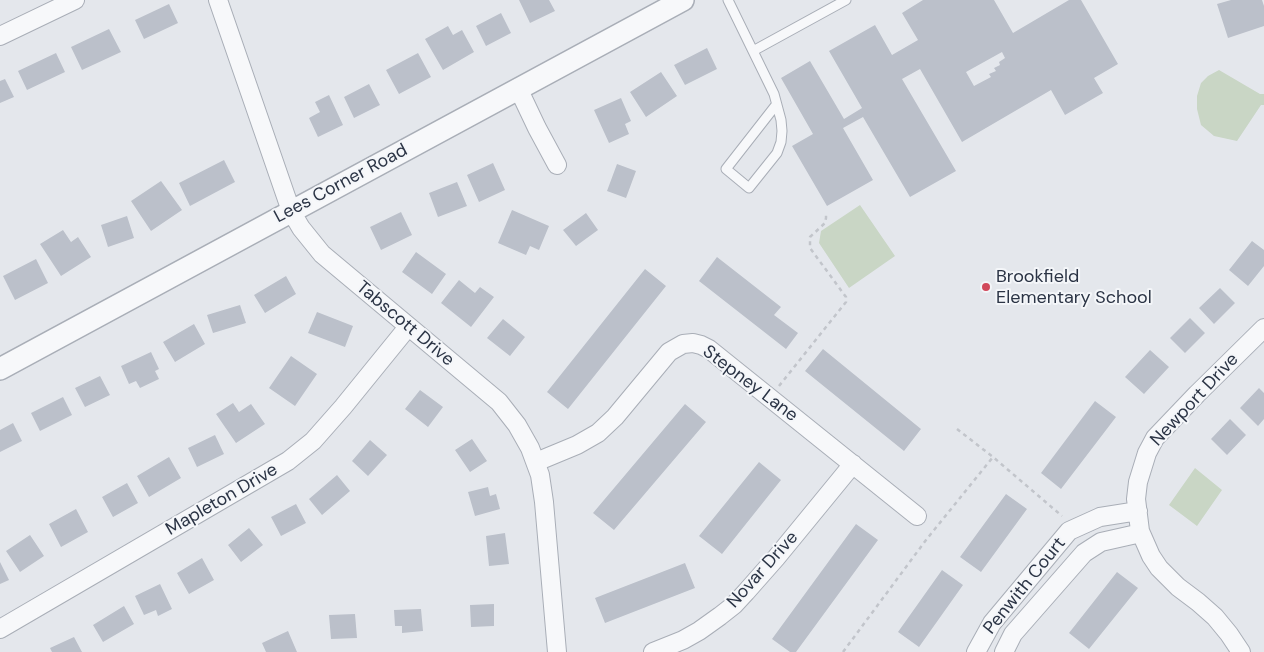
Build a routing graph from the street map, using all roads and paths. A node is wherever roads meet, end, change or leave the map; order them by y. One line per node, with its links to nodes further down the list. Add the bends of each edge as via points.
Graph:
1 (75, 0): 6 (street)
2 (218, 0): 11 (street, Tabscott Drive)
3 (682, 0): 8 (street, Lees Corner Road)
4 (728, 0): 7 (lane)
5 (846, 0): 7 (lane)
6 (0, 36)
7 (753, 51): 9 (lane)
8 (518, 88): 10 (street); 11 (street, Lees Corner Road)
9 (776, 105): 9 (lane, via 726,169 749,188 777,153 781,142 781,120)
10 (556, 165)
11 (291, 211): 13 (street, Tabscott Drive, via 322,254); 15 (street, Lees Corner Road)
12 (826, 213): 16 (path, via 825,223 810,237 810,248 846,297 846,302)
13 (408, 327): 19 (street, Tabscott Drive, via 498,402 517,425); 25 (street, Mapleton Drive, via 313,441 288,461)
14 (1264, 328): 21 (street, Newport Drive, via 1155,438 1138,482)
15 (0, 369)
16 (776, 389)
17 (957, 429): 18 (path)
18 (993, 457): 23 (path); 28 (path)
19 (536, 462): 20 (street, Stepney Lane, via 598,433 615,418 673,348 693,343 709,348); 26 (street, Tabscott Drive, via 544,502)
20 (853, 464): 22 (street, Stepney Lane); 27 (street, Novar Drive, via 734,605 699,631)
21 (1138, 511): 24 (street, Newport Drive); 29 (street, Penwith Court, via 1100,517 1069,532 992,623)
22 (917, 516)
23 (1062, 516)
24 (1141, 533): 30 (street, Penwith Court, via 1102,542 1084,553 1013,634); 31 (street, Newport Drive, via 1159,568 1215,617)
25 (0, 629)
26 (557, 652)
27 (653, 652)
28 (843, 652)
29 (976, 652)
30 (1004, 652)
31 (1241, 652)

